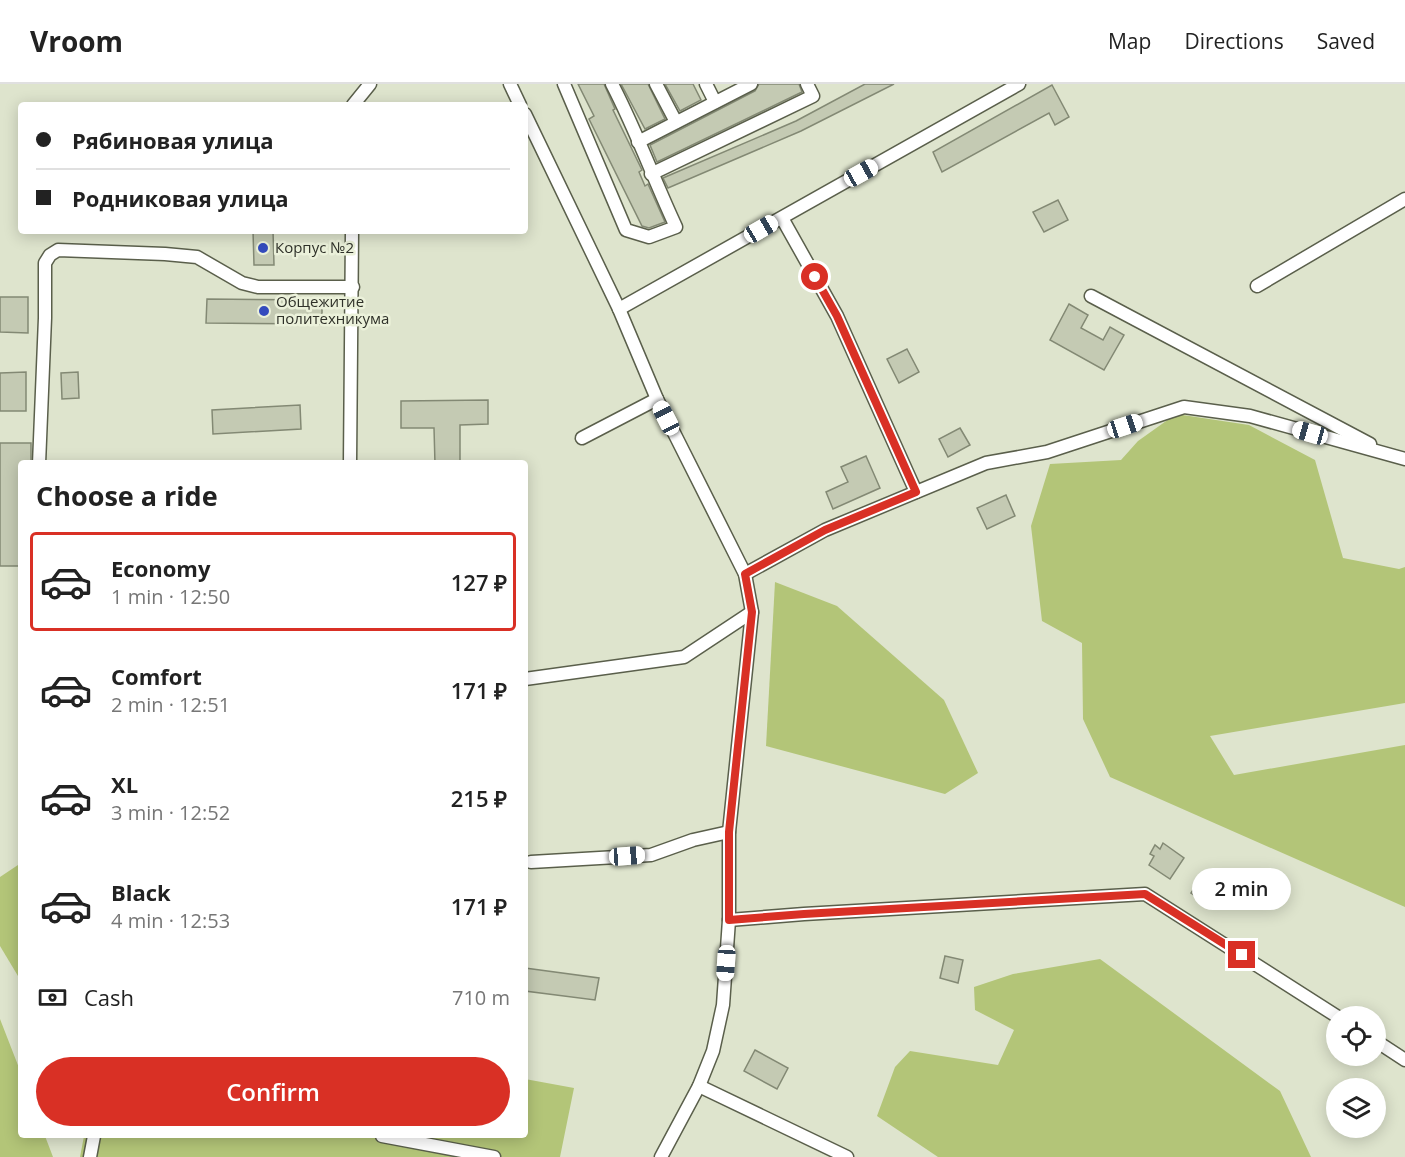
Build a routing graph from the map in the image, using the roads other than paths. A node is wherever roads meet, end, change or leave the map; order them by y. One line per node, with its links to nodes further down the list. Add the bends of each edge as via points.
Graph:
1 (370, 84): 10 (street)
2 (510, 84): 11 (street)
3 (564, 84): 16 (street, via 627,230 649,237 676,227)
4 (612, 84): 15 (street)
5 (656, 84): 14 (street)
6 (706, 84): 12 (street)
7 (751, 84): 12 (street)
8 (807, 84): 16 (street, via 813,96)
9 (1019, 84): 18 (street)
10 (355, 102)
11 (519, 102)
12 (715, 102): 14 (street)
13 (528, 120): 23 (street)
14 (676, 122): 15 (street)
15 (638, 142): 16 (street)
16 (651, 174)
17 (1405, 199): 20 (street)
18 (782, 218): 23 (street); 30 (street, via 837,316)
19 (352, 234): 21 (street)
20 (1257, 286)
21 (353, 287): 28 (street, via 258,287 242,283 197,257 58,250 45,263); 29 (street)
22 (1091, 296): 26 (street)
23 (619, 309): 24 (street)
24 (657, 399): 25 (street); 31 (street)
25 (582, 438)
26 (1390, 455): 27 (street); 30 (street, via 1250,416 1184,408 1047,452 986,463)
27 (1405, 459)
28 (39, 460)
29 (350, 460)
30 (916, 492): 31 (street, via 825,530)
31 (745, 574): 32 (street)
32 (752, 612): 33 (street, via 684,657); 34 (street)
33 (528, 679)
34 (729, 832): 35 (street, via 651,855); 36 (street)
35 (531, 862)
36 (729, 920): 37 (street, via 1145,894); 40 (street, via 723,1005 713,1051)
37 (1326, 1009)
38 (1386, 1048): 39 (street)
39 (1405, 1060)
40 (699, 1086): 45 (street); 46 (street)
41 (94, 1138): 43 (street)
42 (393, 1138): 44 (street)
43 (90, 1157)
44 (494, 1157)
45 (661, 1157)
46 (847, 1157)

